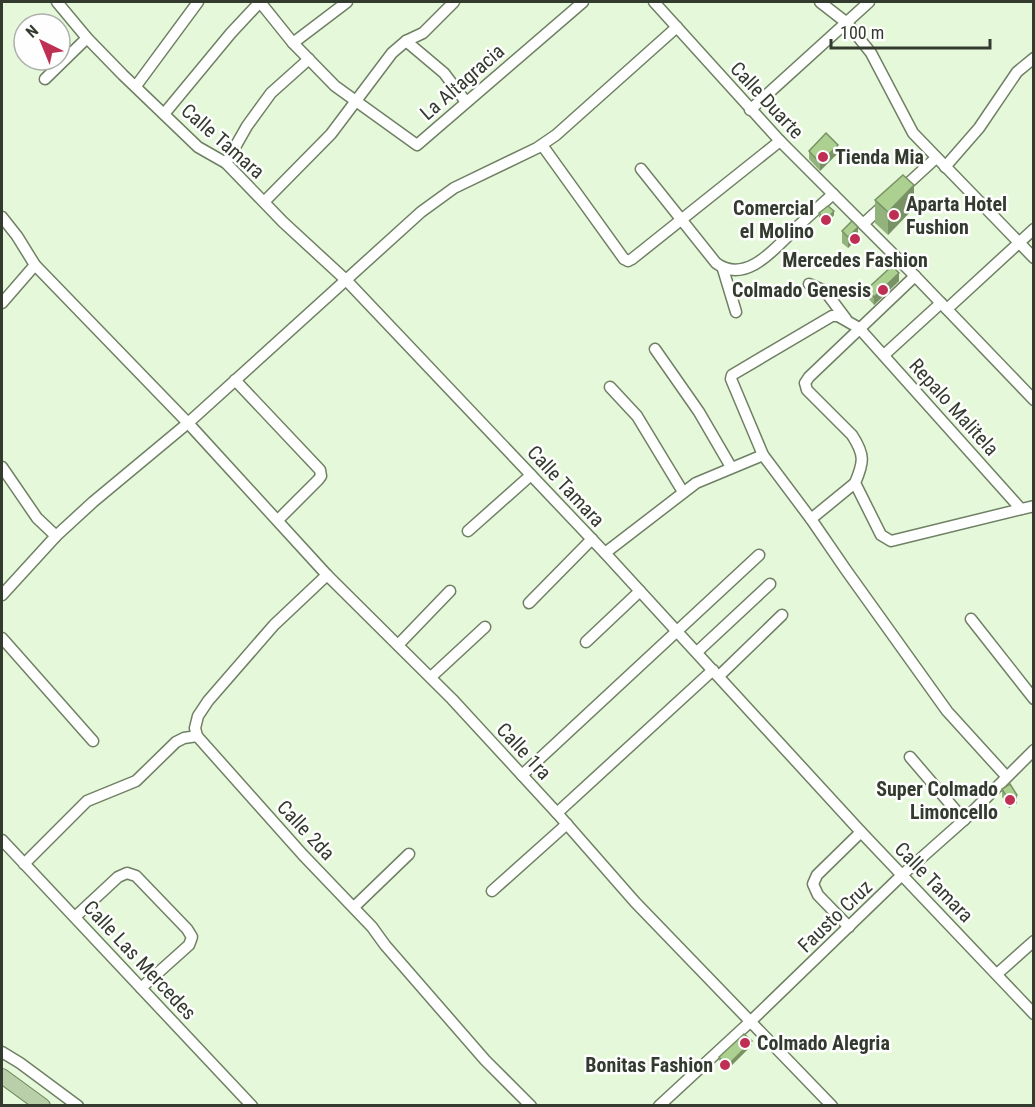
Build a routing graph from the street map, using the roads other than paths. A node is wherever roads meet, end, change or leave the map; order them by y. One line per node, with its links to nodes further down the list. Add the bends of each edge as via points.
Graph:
1 (57, 2): 12 (street, Calle Tamara)
2 (198, 2): 18 (street)
3 (260, 2): 14 (street, La Altagracia); 22 (street)
4 (347, 2): 14 (street)
5 (454, 2): 13 (street, via 423,33)
6 (583, 2): 20 (street, La Altagracia)
7 (654, 2): 11 (street, Calle Duarte)
8 (820, 2): 10 (street)
9 (869, 2): 10 (street)
10 (847, 23): 21 (street); 25 (street, via 871,53 913,132)
11 (677, 27): 21 (street, Calle Duarte); 24 (street)
12 (87, 38): 17 (street); 18 (street, Calle Tamara)
13 (406, 41): 19 (street); 20 (street, via 444,73)
14 (293, 43): 16 (street, La Altagracia)
15 (1034, 58): 27 (street, via 1017,72 979,128)
16 (309, 59): 19 (street, La Altagracia); 26 (street, via 272,93)
17 (45, 80)
18 (136, 86): 22 (street, Calle Tamara)
19 (355, 100): 20 (street, La Altagracia, via 417,145); 30 (street, via 331,134)
20 (466, 102)
21 (750, 110): 23 (street, Calle Duarte)
22 (164, 114): 26 (street, Calle Tamara, via 198,147)
23 (780, 141): 29 (street, Calle Duarte); 32 (street)
24 (542, 145): 32 (street, via 624,259 632,259); 40 (street, via 454,188 421,212)
25 (936, 158): 27 (street); 33 (street)
26 (226, 163): 30 (street, Calle Tamara)
27 (945, 167): 35 (street)
28 (641, 169): 32 (street)
29 (833, 194): 33 (street, Calle Duarte); 38 (street, via 771,254 742,269)
30 (264, 202): 40 (street, Calle Tamara)
31 (2, 217): 37 (street, Calle 1ra)
32 (681, 220): 38 (street)
33 (863, 224): 39 (street, Calle Duarte)
34 (1034, 229): 35 (street)
35 (1018, 243): 36 (street); 43 (street)
36 (1034, 258)
37 (35, 265): 42 (street); 52 (street, Calle 1ra)
38 (723, 268): 44 (street)
39 (915, 276): 43 (street, Calle Duarte); 46 (street)
40 (347, 280): 49 (street); 56 (street, Calle Tamara)
41 (809, 284): 45 (street, via 825,291)
42 (2, 303)
43 (944, 306): 48 (street); 51 (street, Calle Duarte)
44 (736, 312)
45 (848, 322): 46 (street, Repalo Malitela); 53 (street, via 832,316 732,375)
46 (859, 328): 48 (street, Repalo Malitela); 57 (street, via 806,383 807,390 852,435 862,452 863,462)
47 (655, 349): 55 (street)
48 (884, 355): 60 (street, Repalo Malitela)
49 (235, 380): 52 (street); 62 (street, via 320,470 318,480)
50 (610, 387): 58 (street, via 637,416)
51 (1034, 400)
52 (188, 423): 62 (street, Calle 1ra); 64 (street)
53 (763, 455): 55 (street); 61 (street)
54 (2, 467): 64 (street, via 37,518)
55 (731, 467): 58 (street)
56 (531, 475): 63 (street); 65 (street, Calle Tamara)
57 (855, 483): 60 (street, via 881,535 891,541); 61 (street)
58 (683, 492): 66 (street)
59 (1034, 506): 60 (street)
60 (1021, 509)
61 (811, 519): 90 (street, via 947,711)
62 (278, 520): 68 (street, Calle 1ra)
63 (468, 531)
64 (56, 536): 72 (street)
65 (592, 539): 66 (street, Calle Tamara); 73 (street)
66 (605, 553): 71 (street, Calle Tamara)
67 (759, 555): 77 (street)
68 (327, 575): 80 (street, Calle 1ra); 85 (street, via 274,625 208,701 198,716)
69 (770, 584): 81 (street)
70 (450, 591): 80 (street)
71 (640, 591): 77 (street, Calle Tamara); 79 (street)
72 (2, 595)
73 (529, 603)
74 (782, 615): 82 (street)
75 (972, 619): 84 (street)
76 (485, 627): 83 (street)
77 (677, 631): 81 (street, Calle Tamara); 89 (street)
78 (2, 638): 86 (street)
79 (586, 642)
80 (398, 645): 83 (street, Calle 1ra)
81 (697, 652): 82 (street, Calle Tamara)
82 (716, 673): 91 (street); 94 (street, Calle Tamara)
83 (430, 677): 89 (street, Calle 1ra)
84 (1034, 699)
85 (197, 736): 97 (street, via 176,742 136,782 87,801); 100 (street, Calle 2da)
86 (93, 741)
87 (1034, 750): 90 (street, Fausto Cruz)
88 (910, 757): 92 (street)
89 (522, 775): 91 (street, Calle 1ra)
90 (1006, 776): 92 (street, Fausto Cruz)
91 (557, 813): 93 (street, Calle 1ra)
92 (964, 820): 98 (street, Fausto Cruz)
93 (567, 824): 99 (street); 107 (street, Calle 1ra, via 635,902)
94 (861, 832): 98 (street, Calle Tamara); 102 (street, via 817,875 813,884 818,895)
95 (2, 840): 97 (street, Calle Las Mercedes)
96 (409, 854): 100 (street)
97 (24, 864): 101 (street, Calle Las Mercedes)
98 (902, 875): 102 (street, Fausto Cruz); 104 (street, Calle Tamara)
99 (492, 891)
100 (354, 907): 114 (street, Calle 2da, via 485,1060)
101 (75, 916): 105 (street, Calle Las Mercedes); 105 (street, via 127,873 136,876 187,929 192,937 189,945)
102 (849, 927): 107 (street, Fausto Cruz)
103 (1034, 941): 104 (street)
104 (997, 974): 106 (street, Calle Tamara)
105 (141, 988): 113 (street, Calle Las Mercedes)
106 (1032, 1009)
107 (751, 1021): 110 (street, Calle 1ra); 115 (street, Fausto Cruz)
108 (2, 1052): 112 (street)
109 (2, 1076): 111 (main road)
110 (828, 1104)
111 (42, 1106)
112 (78, 1106)
113 (252, 1106)
114 (531, 1106)
115 (659, 1106)

